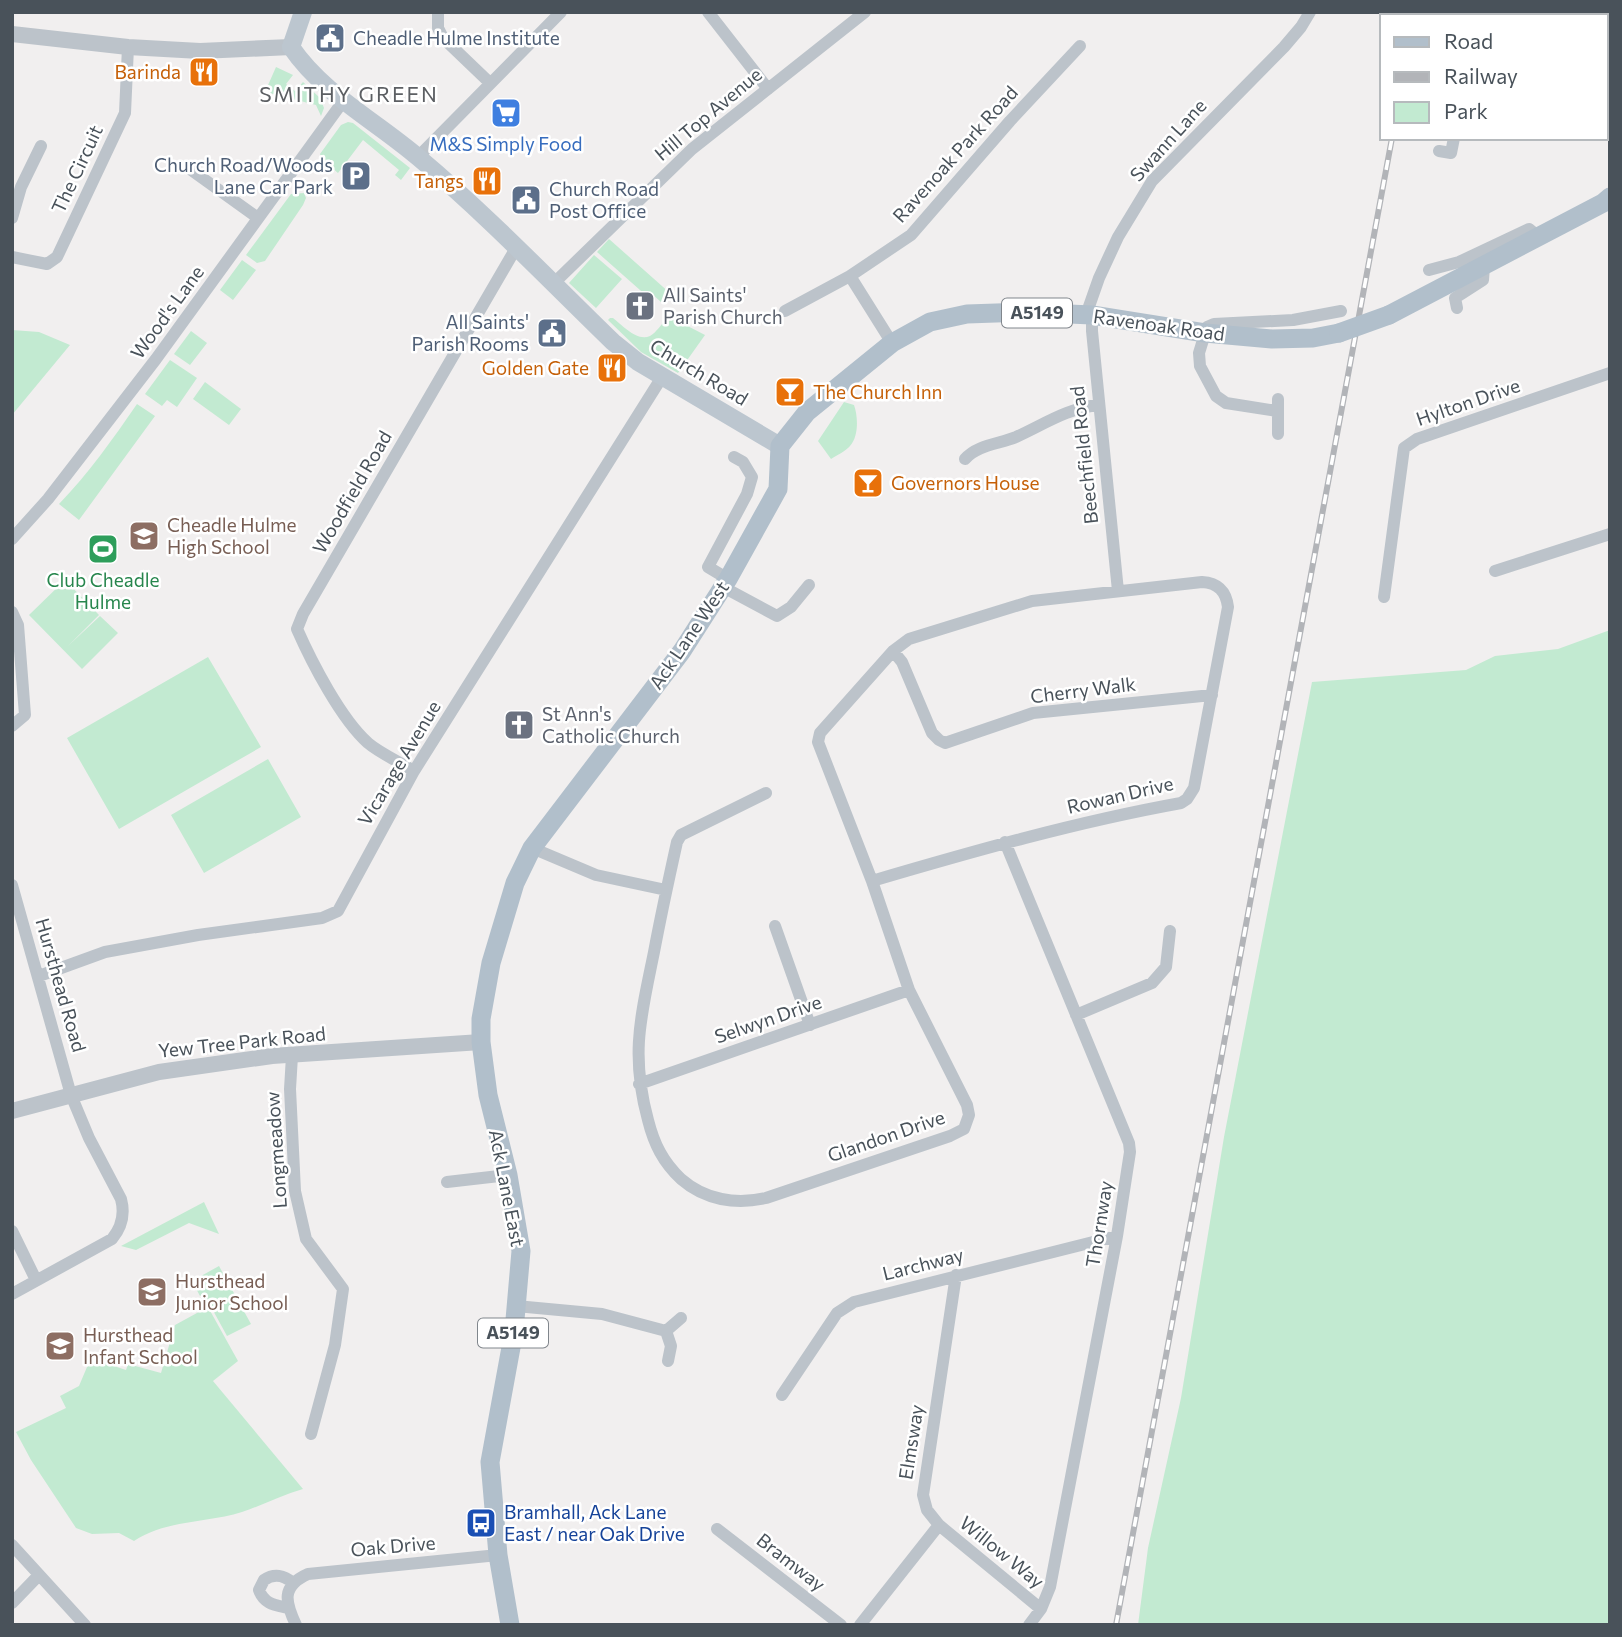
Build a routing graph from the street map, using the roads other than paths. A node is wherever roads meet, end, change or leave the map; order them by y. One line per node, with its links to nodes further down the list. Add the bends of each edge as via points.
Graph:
1 (303, 12): 10 (main road)
2 (438, 12): 11 (street, via 443,38)
3 (561, 12): 11 (street)
4 (708, 12): 12 (street)
5 (865, 12): 12 (street, Hill Top Avenue)
6 (1310, 12): 32 (street, Swann Lane, via 1284,47 1152,181 1118,237 1099,278)
7 (12, 34): 9 (street)
8 (1080, 46): 27 (street, Ravenoak Park Road, via 911,235)
9 (128, 47): 10 (street, via 200,51); 24 (street, The Circuit, via 125,113 57,257 47,264)
10 (291, 47): 13 (main road, Church Road, via 303,65)
11 (490, 83): 17 (street)
12 (768, 89): 28 (street, Hill Top Avenue, via 656,182)
13 (344, 100): 17 (main road, Church Road); 21 (street, Wood's Lane)
14 (1454, 140): 16 (street, via 1451,153)
15 (34, 149): 20 (street)
16 (1439, 151)
17 (418, 156): 23 (main road, Church Road)
18 (187, 167): 21 (street)
19 (1608, 200): 22 (main road, Ravenoak Road / A5149)
20 (12, 218)
21 (258, 218): 43 (street, Wood's Lane, via 156,359)
22 (1540, 238): 25 (main road, Ravenoak Road / A5149); 26 (street, Ravenoak Road, via 1529,229 1459,262)
23 (516, 248): 28 (main road, Church Road); 53 (street, Woodfield Road, via 297,629 352,727 371,745)
24 (12, 257)
25 (1485, 266): 29 (street, Ravenoak Road, via 1483,280 1455,298); 33 (main road, Ravenoak Road / A5149, bridge, via 1389,314 1339,333 1272,339)
26 (1429, 270)
27 (850, 276): 30 (street, Ravenoak Park Road); 34 (street)
28 (553, 284): 36 (main road, Church Road, via 613,342)
29 (1457, 308)
30 (785, 311)
31 (1341, 311): 33 (street, via 1293,320 1214,324)
32 (1089, 315): 33 (main road, Ravenoak Road / A5149); 34 (main road, Ravenoak Road / A5149, via 967,314 930,322); 37 (street, Beechfield Road)
33 (1205, 333): 38 (street, via 1200,366 1216,396 1226,403 1277,405)
34 (892, 343): 39 (main road, Ravenoak Road / A5149, via 807,412)
35 (1610, 373): 48 (street, Hylton Drive, via 1417,439 1404,448)
36 (662, 377): 39 (main road, Church Road); 53 (street, Vicarage Avenue)
37 (1098, 405): 41 (street, via 1054,417 1018,436 977,444); 47 (street, Beechfield Road)
38 (1278, 434)
39 (780, 446): 45 (main road, Ack Lane West / A5149, via 778,489)
40 (734, 457): 45 (street, via 752,477 747,494 704,565)
41 (965, 459)
42 (1610, 534): 44 (street)
43 (12, 539)
44 (1495, 571)
45 (725, 583): 46 (street, via 777,616 792,607); 56 (main road, Ack Lane West / A5149, via 681,651)
46 (809, 585)
47 (1118, 591): 50 (street, Glandon Drive, via 1032,601 909,639); 51 (street, Rowan Drive, via 1202,582 1222,590 1228,607)
48 (1384, 597)
49 (12, 612): 52 (street, via 18,625 25,715)
50 (893, 652): 51 (street, Cherry Walk, via 902,662 932,733 945,743 1033,713); 57 (street, Glandon Drive, via 820,733 818,742)
51 (1212, 695): 55 (street, Rowan Drive, via 1194,788 1187,799)
52 (12, 726)
53 (414, 771): 62 (street, Vicarage Avenue, via 338,911 322,918 105,952)
54 (765, 793): 59 (street, Glandon Drive, via 681,835)
55 (1005, 842): 57 (street, Rowan Drive); 64 (street, Thornway)
56 (532, 848): 59 (street, via 596,875); 66 (main road, Ack Lane West / A5149, via 515,883 491,963)
57 (872, 880): 63 (street, Glandon Drive)
58 (12, 885): 62 (street, Hursthead Road)
59 (666, 890): 68 (street, Glandon Drive, via 640,1014)
60 (775, 926): 65 (street)
61 (1170, 931): 64 (street, via 1166,967 1152,983)
62 (39, 976): 69 (street, Hursthead Road)
63 (909, 990): 65 (street, Selwyn Drive); 68 (street, Glandon Drive, via 967,1105 964,1129 950,1136 766,1198 723,1200 687,1184 661,1156)
64 (1076, 1014): 74 (street, Thornway, via 1129,1143)
65 (810, 1025): 68 (street, Selwyn Drive)
66 (481, 1042): 67 (street, Yew Tree Park Road); 71 (main road, Ack Lane East / A5149, via 488,1095)
67 (292, 1056): 69 (street, Yew Tree Park Road, via 159,1072); 83 (street, Longmeadow, via 295,1191 306,1239 343,1289 335,1345)
68 (639, 1084)
69 (71, 1095): 70 (street, Yew Tree Park Road); 76 (street, Hursthead Road, via 121,1199 122,1219 112,1239)
70 (12, 1111)
71 (508, 1175): 72 (street); 78 (main road, Ack Lane East / A5149, via 521,1251)
72 (447, 1182)
73 (12, 1231): 76 (street)
74 (1117, 1236): 75 (street, Larchway); 92 (street, Thornway, via 1050,1587)
75 (956, 1275): 82 (street, Larchway, via 844,1307); 84 (street, Elmsway, via 923,1495 927,1510)
76 (36, 1280): 77 (street, Hursthead Road)
77 (12, 1294)
78 (516, 1306): 80 (street, via 602,1314); 87 (main road, Ack Lane East / A5149, via 490,1462)
79 (681, 1318): 80 (street)
80 (666, 1331): 81 (street, via 671,1346)
81 (668, 1361)
82 (782, 1395)
83 (311, 1434)
84 (939, 1525): 92 (street, Willow Way); 97 (street)
85 (717, 1529): 96 (street, Bramway)
86 (12, 1545): 88 (street)
87 (498, 1555): 89 (street, Oak Drive, via 308,1574); 95 (main road, Ack Lane East / A5149)
88 (39, 1575): 90 (street); 93 (street)
89 (293, 1583): 91 (street); 91 (street, Oak Drive, via 282,1576 269,1577 259,1590 270,1604)
90 (12, 1603)
91 (288, 1608): 94 (street)
92 (1041, 1609): 98 (street, Thornway)
93 (85, 1625)
94 (296, 1625)
95 (510, 1625)
96 (841, 1625)
97 (860, 1625)
98 (1029, 1625)

